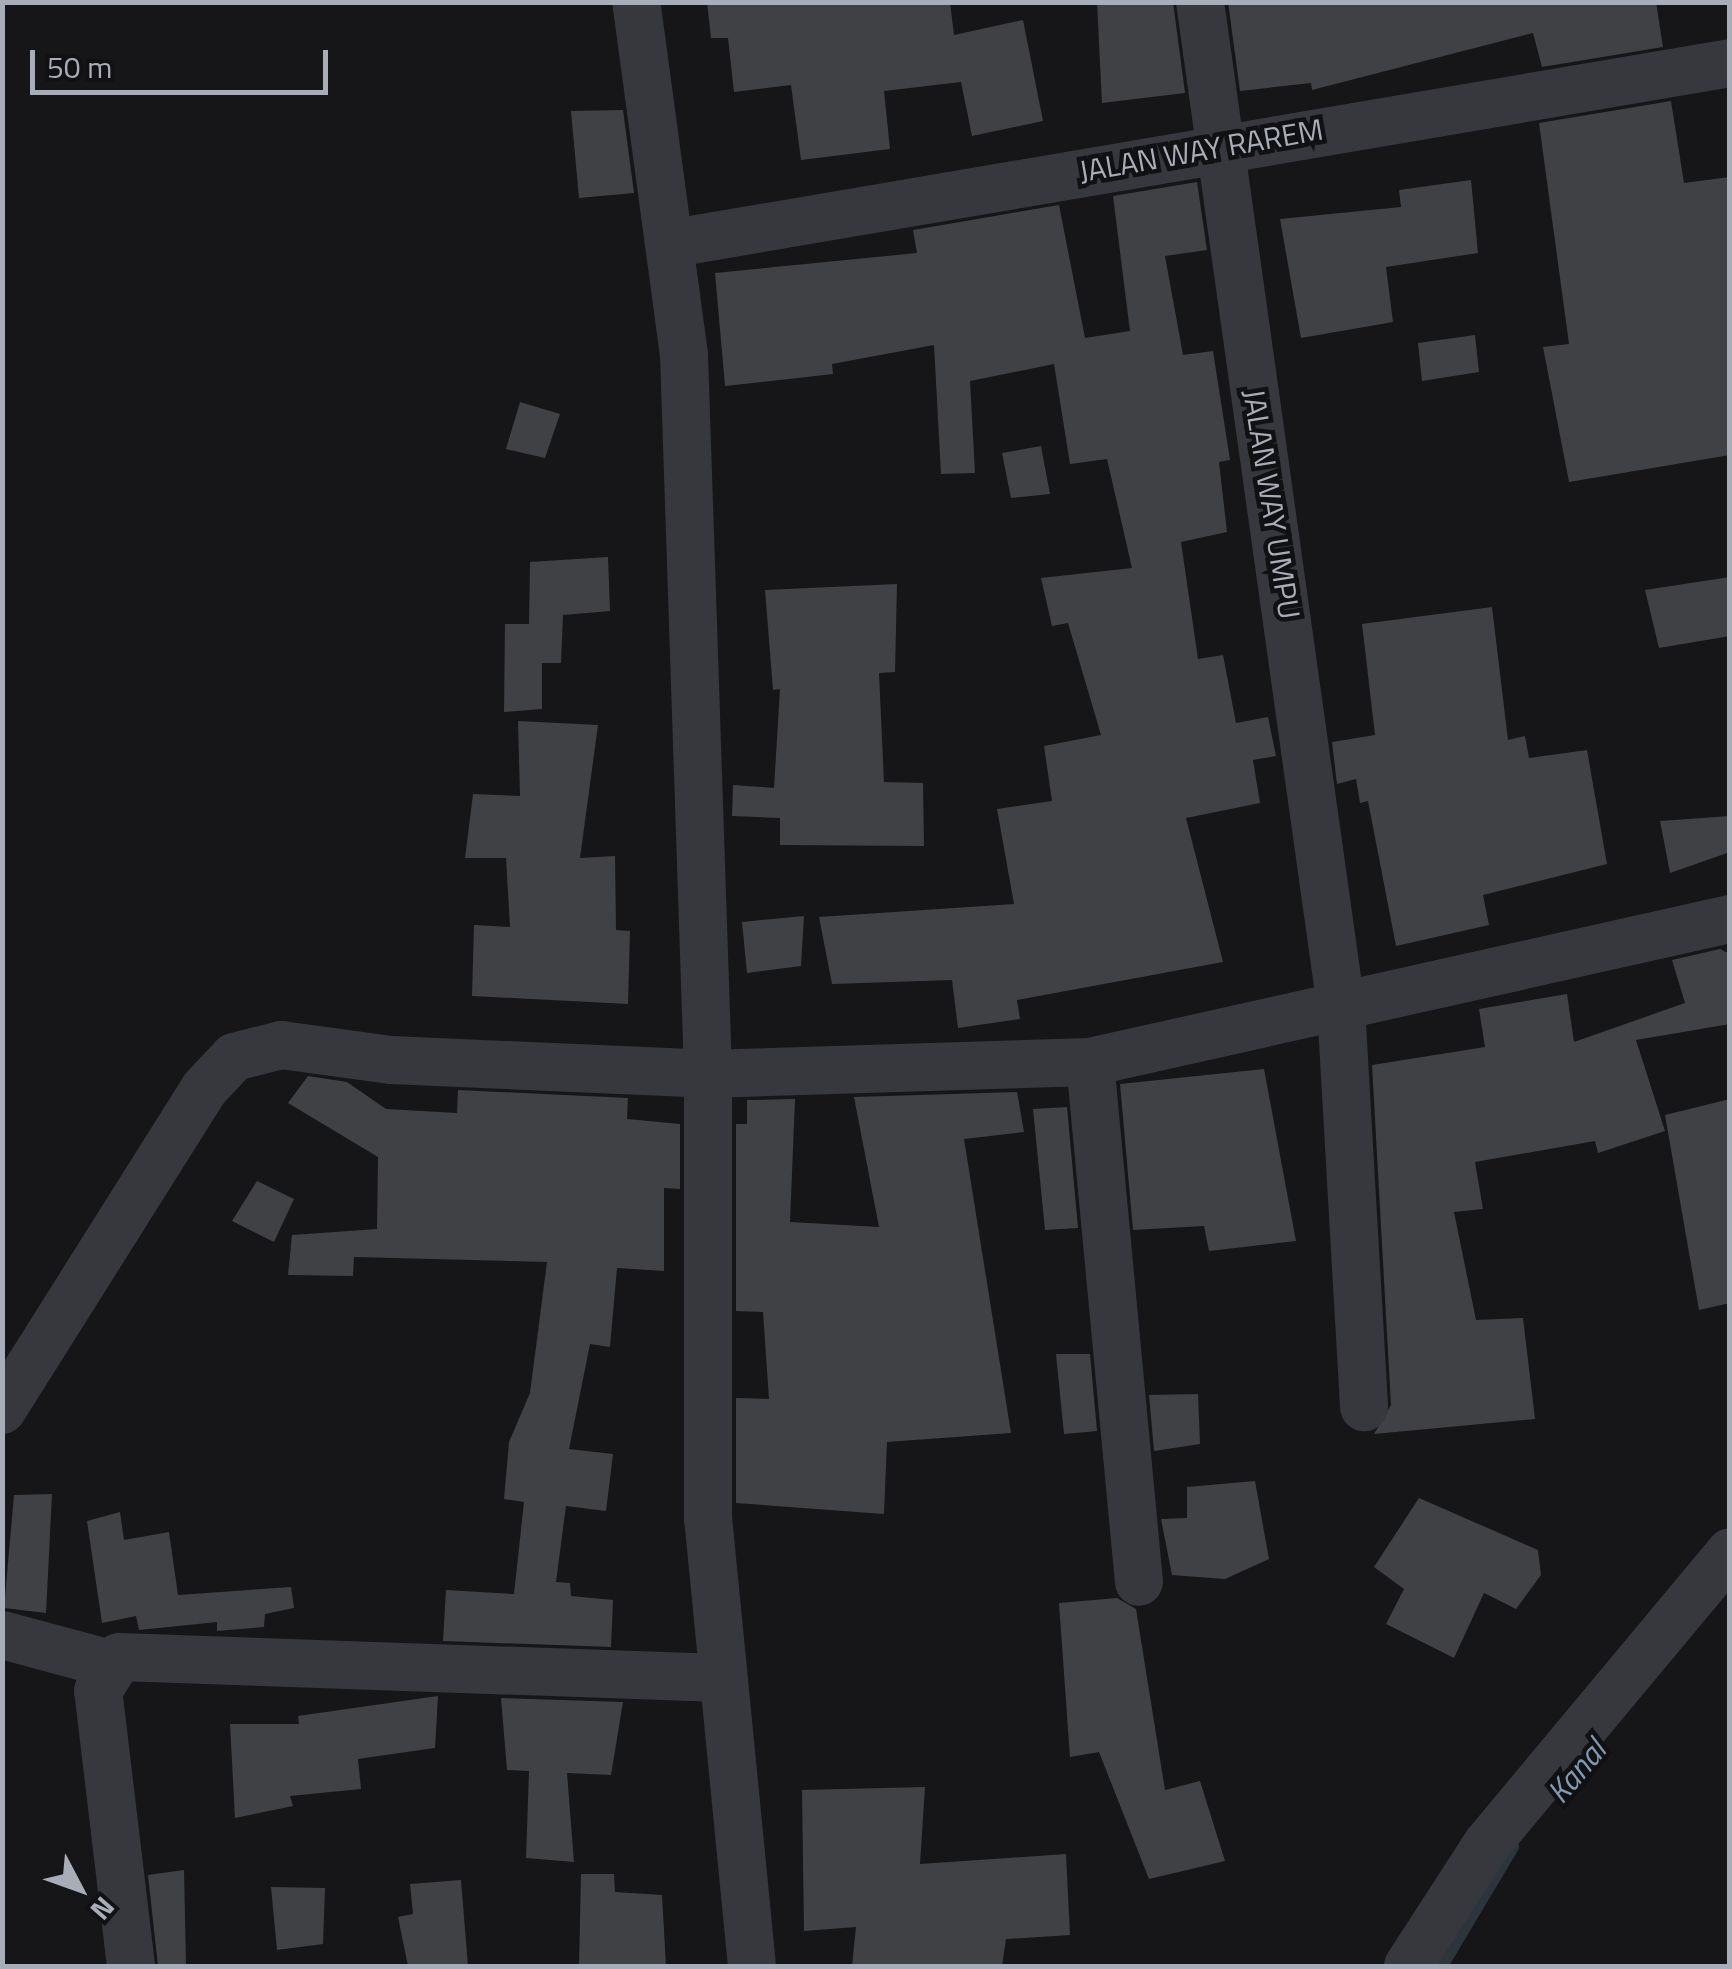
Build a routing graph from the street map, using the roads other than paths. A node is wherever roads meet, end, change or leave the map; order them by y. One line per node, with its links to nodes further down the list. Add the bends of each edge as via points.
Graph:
1 (636, 2): 5 (street)
2 (1200, 2): 4 (street, JALAN WAY UMPU)
3 (1730, 62): 4 (street, JALAN WAY RAREM)
4 (1216, 147): 5 (street, JALAN WAY RAREM); 7 (street, JALAN WAY UMPU)
5 (674, 243): 9 (street)
6 (1730, 919): 7 (street)
7 (1341, 1007): 8 (street); 10 (street, JALAN WAY UMPU)
8 (1090, 1062): 9 (street); 13 (street)
9 (708, 1074): 11 (street, via 392,1060 281,1045 234,1057 204,1089); 16 (street, via 704,1346)
10 (1364, 1407)
11 (2, 1410)
12 (1730, 1552): 19 (street, via 1487,1844)
13 (1139, 1582)
14 (2, 1634): 15 (street)
15 (110, 1664): 16 (street, via 159,1652); 17 (street, via 98,1691)
16 (720, 1678): 18 (street)
17 (131, 1966)
18 (752, 1966)
19 (1408, 1966)

